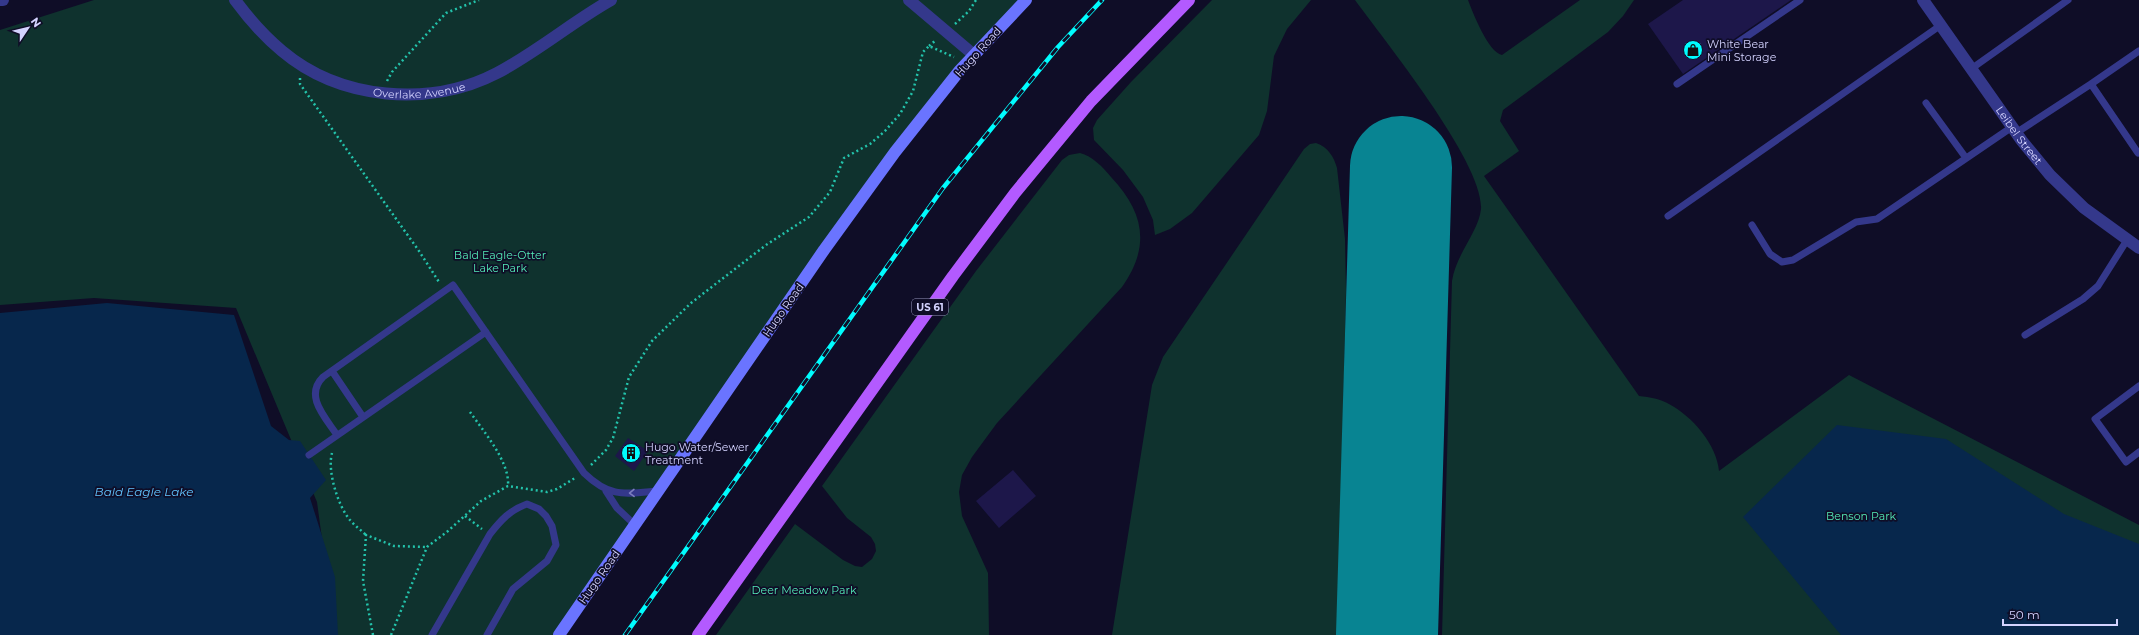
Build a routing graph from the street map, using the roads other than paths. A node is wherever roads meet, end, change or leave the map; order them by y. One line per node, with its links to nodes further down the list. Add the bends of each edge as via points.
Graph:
1 (235, 0): 2 (street, Overlake Avenue, via 260,31 300,64 332,80 358,89 410,94 438,92 482,79 513,64 585,15)
2 (612, 0)
3 (909, 0): 11 (street)
4 (1026, 0): 11 (street, Hugo Road)
5 (1189, 0): 37 (main road, US 61, via 1099,93 1014,193)
6 (1800, 0): 13 (lane)
7 (1923, 0): 9 (street, Leibel Street)
8 (2068, 0): 12 (lane)
9 (1941, 25): 12 (street, Leibel Street); 19 (lane)
10 (2139, 51): 14 (lane)
11 (974, 55): 32 (street, Hugo Road, via 858,202)
12 (1971, 69): 16 (street, Leibel Street)
13 (1678, 84)
14 (2091, 84): 16 (lane); 17 (lane)
15 (1926, 103): 18 (lane)
16 (2014, 130): 18 (lane); 21 (street, Leibel Street, via 2084,208)
17 (2138, 153)
18 (1966, 158): 20 (lane, via 1877,219 1856,222 1793,260 1782,262 1770,254)
19 (1668, 216)
20 (1752, 225)
21 (2127, 240): 22 (street, Leibel Street); 24 (lane, via 2098,286 2083,300)
22 (2139, 248)
23 (486, 332): 25 (lane, via 453,285); 27 (lane); 31 (lane, via 584,473)
24 (2024, 335)
25 (332, 371): 27 (lane); 28 (lane, via 317,383 315,402)
26 (2139, 386): 29 (lane, via 2095,419 2126,462)
27 (364, 417): 28 (lane)
28 (337, 435): 30 (lane)
29 (2139, 452)
30 (309, 455)
31 (606, 491): 32 (lane, one-way to 31, via 629,494); 33 (lane, via 617,508)
32 (658, 491): 33 (street, Hugo Road)
33 (635, 524): 36 (street, Hugo Road)
34 (432, 635): 35 (lane, via 490,534 515,508 527,504 539,509 546,516 552,526 556,545 547,561 513,589)
35 (487, 635)
36 (559, 635)
37 (698, 635)

